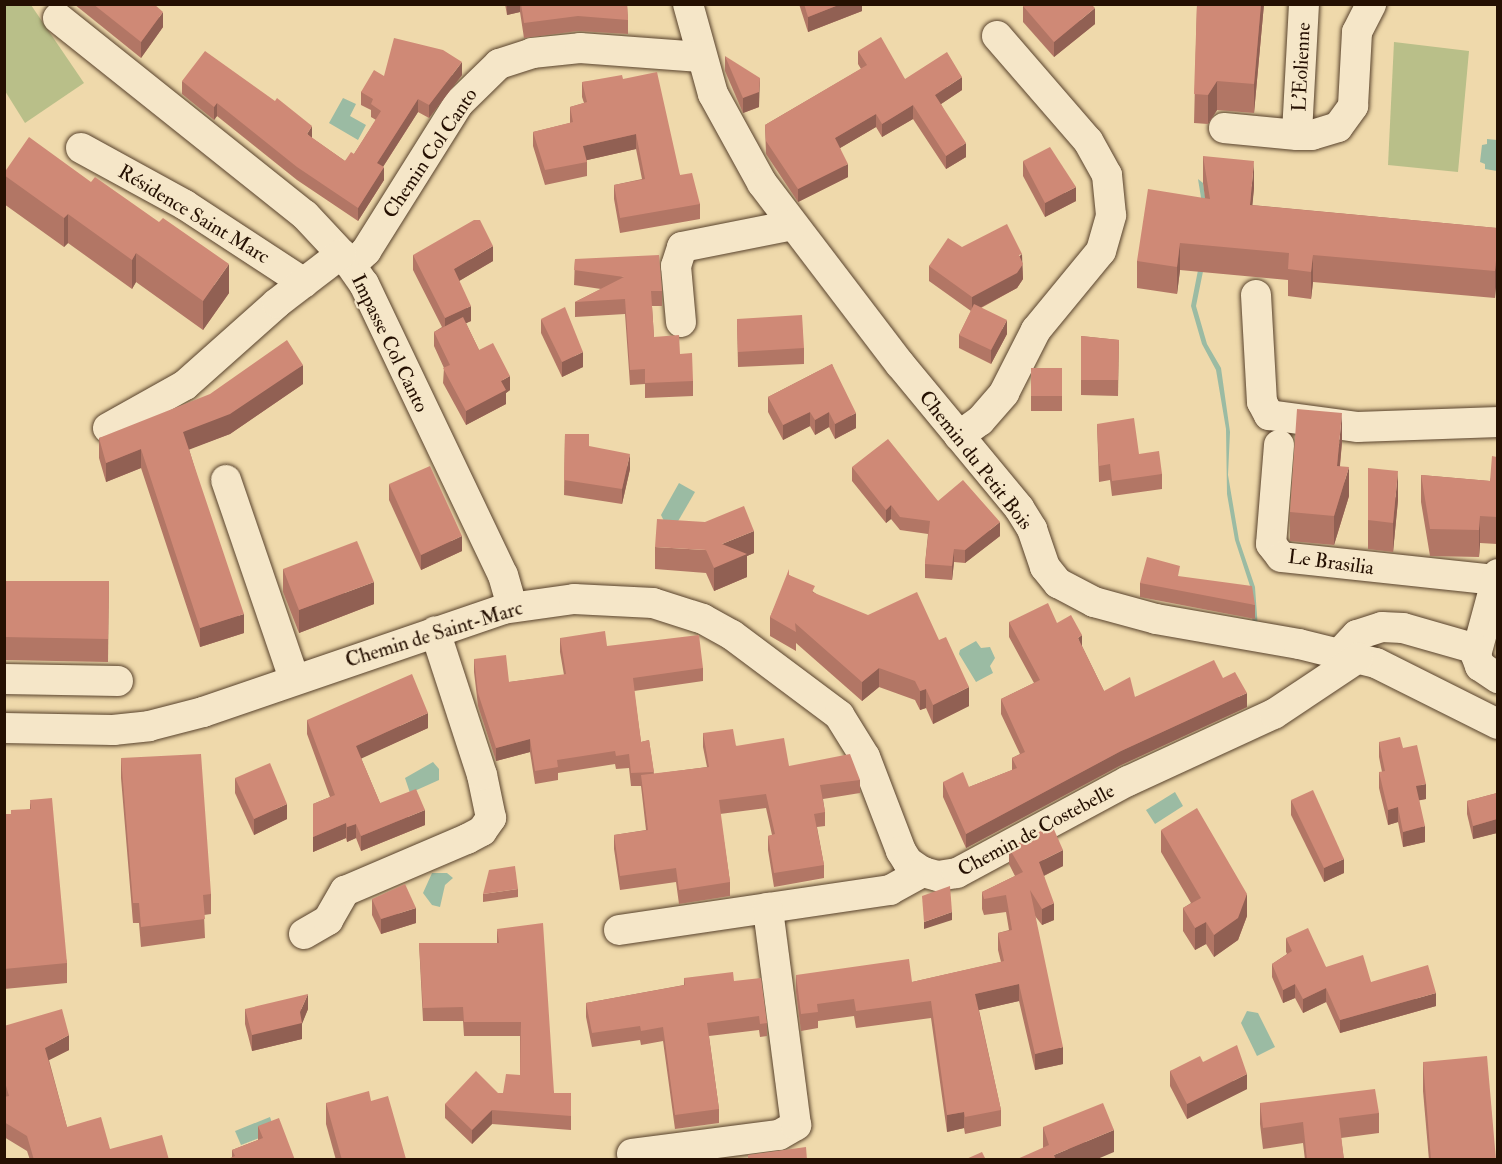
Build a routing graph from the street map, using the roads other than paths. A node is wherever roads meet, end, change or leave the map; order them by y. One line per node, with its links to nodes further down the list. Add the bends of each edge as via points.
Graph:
1 (688, 4): 6 (street, Chemin du Petit Bois)
2 (1304, 4): 8 (street, L’Eolienne)
3 (1371, 4): 8 (street, L’Eolienne, via 1357,32 1354,96 1346,120 1322,134)
4 (58, 18): 11 (street, Impasse Col Canto, via 280,194)
5 (997, 36): 17 (street, via 1088,141 1107,175 1111,215 1101,251 1036,330 1004,393 980,421)
6 (702, 57): 10 (street, Chemin du Petit Bois, via 735,138); 11 (street, Chemin Col Canto, via 580,48 532,53 499,64 459,103 366,251)
7 (1224, 128): 8 (street)
8 (1297, 135)
9 (81, 148): 12 (street, Résidence Saint Marc, via 185,205)
10 (793, 225): 14 (street, via 682,247 675,266); 17 (street, Chemin du Petit Bois)
11 (346, 260): 12 (street); 21 (street, Impasse Col Canto, via 364,284 503,575)
12 (304, 283): 16 (street, via 185,385)
13 (1256, 295): 15 (street, via 1262,402 1269,415 1358,427)
14 (681, 322)
15 (1497, 422)
16 (108, 428)
17 (959, 436): 24 (street, Chemin du Petit Bois, via 1019,508 1032,529 1045,567 1066,589 1111,607 1177,625)
18 (1279, 445): 20 (street, Le Brasilia, via 1271,544 1281,557)
19 (226, 480): 27 (street)
20 (1497, 577): 23 (street, Le Brasilia)
21 (512, 607): 22 (street, Chemin de Saint-Marc); 31 (street, Chemin de Saint-Marc, via 574,599 627,600 673,609 732,635 803,684 839,715 864,757 900,851)
22 (435, 631): 27 (street, Chemin de Saint-Marc); 34 (street, via 482,775 491,818 482,831 467,839 345,891 328,920)
23 (1476, 649): 24 (street, via 1409,630 1382,627 1358,635); 25 (street, via 1480,666)
24 (1348, 656): 29 (street, Chemin du Petit Bois, via 1402,674); 31 (street, Chemin de Costebelle, via 1274,714 1128,781 969,868 947,876)
25 (1497, 678)
26 (4, 679): 28 (street)
27 (294, 679): 30 (street, Chemin de Saint-Marc, via 149,726 113,730)
28 (118, 681)
29 (1497, 724)
30 (4, 728)
31 (923, 872): 32 (street, via 890,890)
32 (768, 908): 33 (street); 35 (street, via 796,1125 779,1135)
33 (619, 930)
34 (304, 934)
35 (633, 1154)

